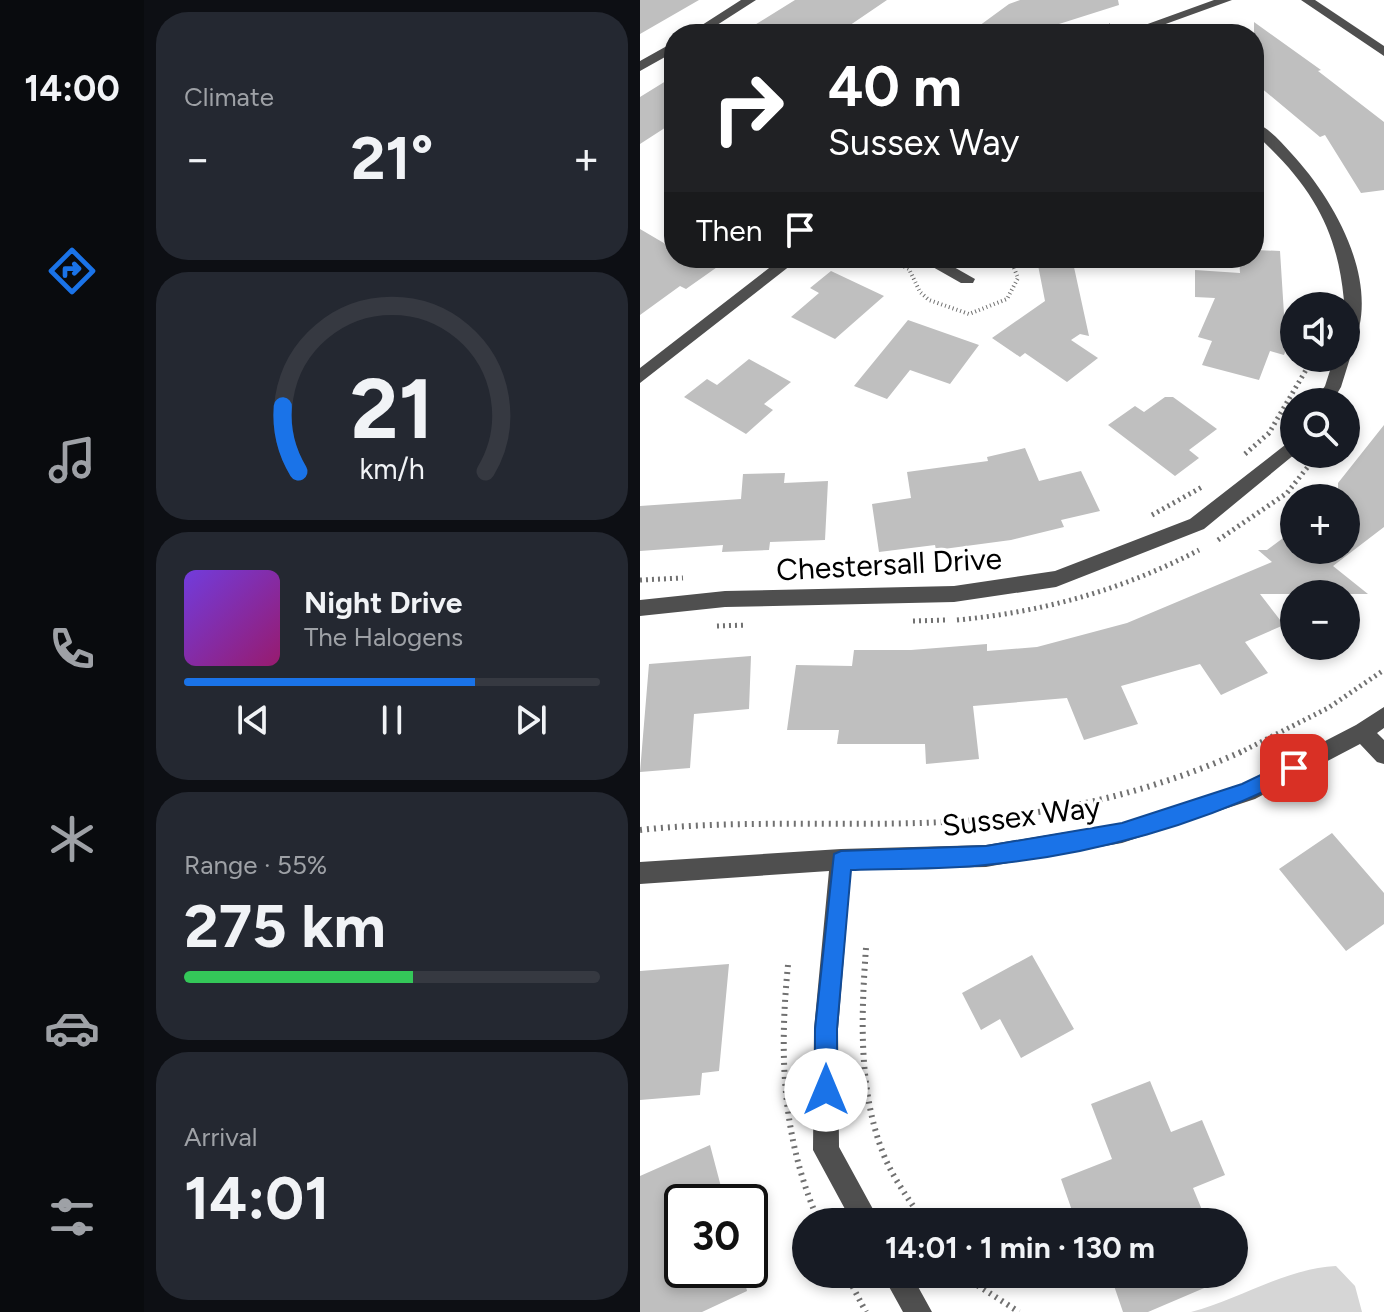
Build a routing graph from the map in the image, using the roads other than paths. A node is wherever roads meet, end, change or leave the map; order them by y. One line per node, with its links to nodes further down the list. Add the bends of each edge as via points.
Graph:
1 (750, 0): 4 (street)
2 (1226, 0): 5 (street)
3 (1307, 0): 7 (street)
4 (710, 24)
5 (1159, 24)
6 (664, 52): 8 (street)
7 (1384, 52)
8 (640, 67)
9 (1264, 134): 13 (street, via 1311,182 1334,220)
10 (779, 268): 14 (street)
11 (945, 268): 12 (street)
12 (967, 279)
13 (1350, 292)
14 (640, 377)
15 (1280, 456): 16 (street, Chestersall Drive, via 1197,524 1056,579 954,594 725,599)
16 (640, 608)
17 (1384, 716): 18 (street, Sussex Way)
18 (1363, 732): 19 (street); 20 (street, Sussex Way, via 1247,792 1122,833 986,856)
19 (1384, 755)
20 (841, 860): 21 (street, Sussex Way); 22 (street, via 826,1029 826,1150)
21 (640, 873)
22 (859, 1208)
23 (904, 1288): 24 (street)
24 (918, 1312)

